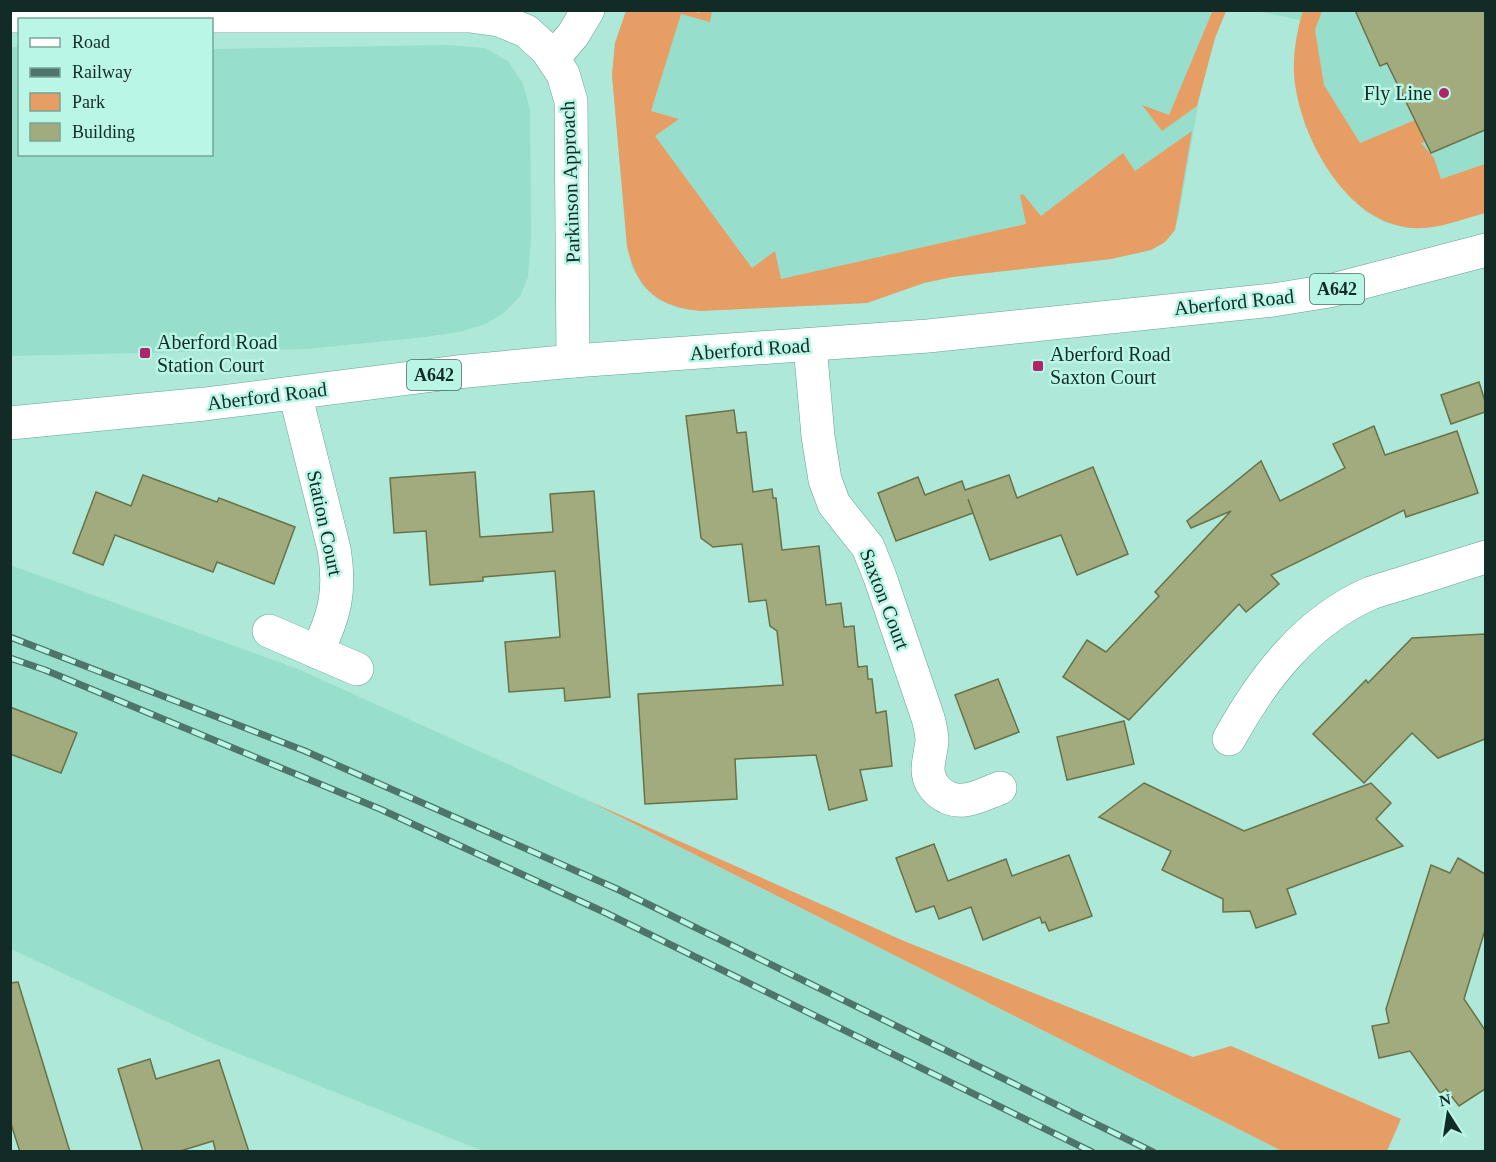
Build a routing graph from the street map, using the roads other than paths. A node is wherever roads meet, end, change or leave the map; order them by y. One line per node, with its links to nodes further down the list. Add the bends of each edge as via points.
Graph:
1 (588, 10): 3 (street)
2 (10, 15): 3 (street, Parkinson Approach, via 470,16 499,20 526,32)
3 (553, 58): 6 (street, Parkinson Approach, via 563,74 571,101)
4 (1485, 250): 5 (street, Aberford Road / A642, via 1338,289 1273,300)
5 (810, 345): 6 (street, Aberford Road / A642); 14 (street, Saxton Court, via 825,480 834,504 868,547 880,577 930,724 930,780 936,790 954,800)
6 (573, 361): 7 (street, Aberford Road / A642)
7 (295, 393): 8 (street, Aberford Road / A642); 11 (street, Station Court, via 338,574 337,600)
8 (10, 423)
9 (1485, 557): 13 (street, via 1371,594 1322,624 1261,685)
10 (269, 631): 11 (street)
11 (317, 652): 12 (street)
12 (357, 669)
13 (1229, 740)
14 (1000, 788)

